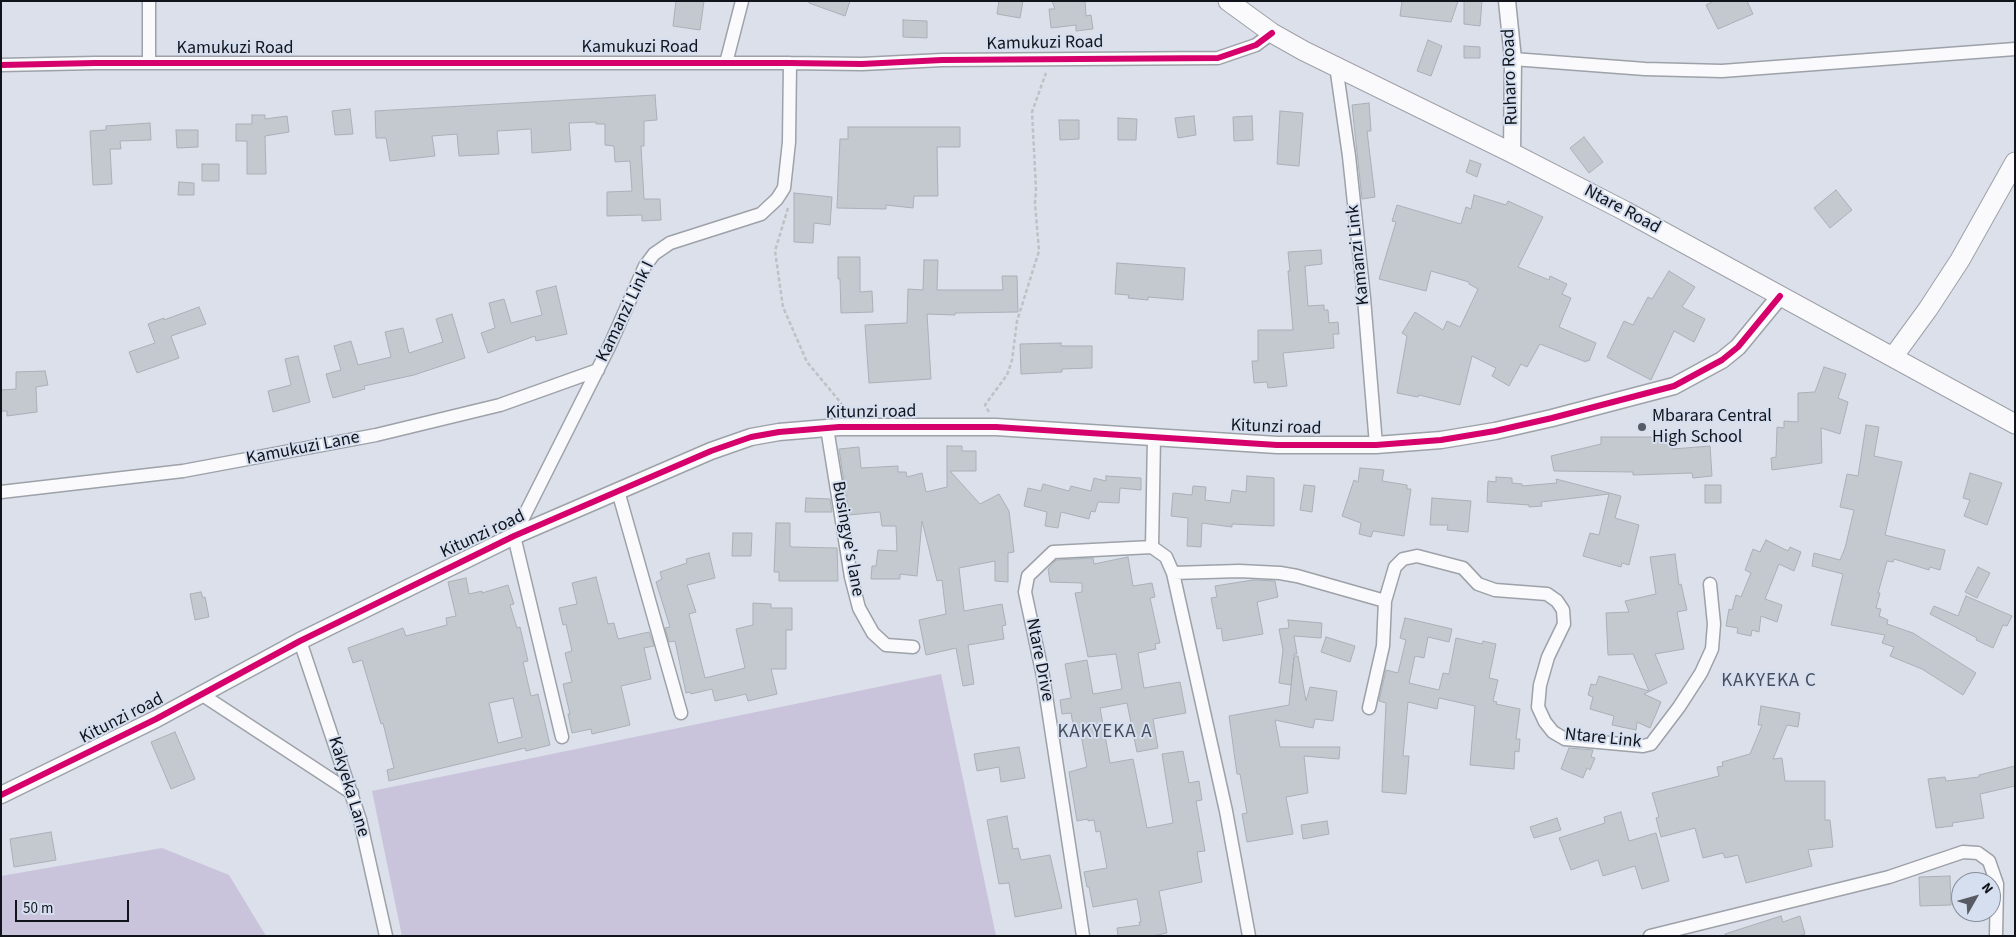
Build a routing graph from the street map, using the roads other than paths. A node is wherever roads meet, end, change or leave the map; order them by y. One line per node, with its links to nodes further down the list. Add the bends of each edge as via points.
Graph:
1 (149, 1): 9 (street)
2 (742, 1): 10 (street)
3 (1228, 1): 5 (main road, Ntare Road)
4 (1507, 1): 7 (street, Ruharo Road)
5 (1272, 32): 8 (street, Kamukuzi Road, via 1256,45 1218,58 942,60 862,64); 12 (main road, Ntare Road)
6 (2015, 49): 7 (street, via 1722,71 1645,70)
7 (1513, 59): 13 (street, Ruharo Road)
8 (790, 62): 10 (street, Kamukuzi Road); 17 (street, Kamanzi Link I, via 789,142 784,188 761,214 670,243 654,254)
9 (149, 63): 10 (street, Kamukuzi Road); 11 (street, Kamukuzi Road)
10 (726, 63)
11 (1, 65)
12 (1336, 66): 13 (main road, Ntare Road); 21 (street, Kamanzi Link, via 1364,298)
13 (1512, 153): 15 (main road, Ntare Road)
14 (2015, 162): 16 (main road, via 1960,260)
15 (1780, 296): 16 (main road, Ntare Road); 21 (street, Kitunzi road, via 1738,347 1722,360 1674,386 1495,431 1441,440)
16 (1893, 357): 18 (main road, Ntare Road)
17 (598, 370): 22 (street, Kamukuzi Lane, via 500,405 376,435 183,471); 24 (street, Kamanzi Link I)
18 (2015, 424)
19 (833, 427): 20 (street, Kitunzi road, via 996,427); 23 (street, Kitunzi road, via 751,437); 30 (street, Busingye's lane, via 850,577 859,608 873,633 886,644)
20 (1154, 437): 21 (street, Kitunzi road, via 1277,444); 25 (street)
21 (1376, 445)
22 (1, 492)
23 (618, 492): 24 (street, Kitunzi road); 33 (street)
24 (514, 536): 29 (street, Kitunzi road); 34 (street)
25 (1152, 547): 26 (street, via 1166,557); 38 (street, Ntare Drive, via 1053,552 1028,576 1025,592 1043,676)
26 (1173, 573): 28 (street, via 1280,573); 39 (street, via 1226,810)
27 (1710, 584): 28 (street, Ntare Link, via 1714,624 1712,649 1679,707 1651,744 1644,746 1565,738 1544,722 1538,707 1540,686 1548,657 1564,624 1563,610 1547,594 1495,590 1478,584 1463,568 1417,556 1403,559 1395,567)
28 (1386, 601): 32 (street, Ntare Link, via 1383,646)
29 (300, 642): 31 (street, Kitunzi road); 35 (street, Kakyeka Lane)
30 (913, 647)
31 (201, 694): 35 (street); 36 (street, Kitunzi road)
32 (1369, 708)
33 (681, 713)
34 (562, 737)
35 (352, 793): 37 (street, Kakyeka Lane)
36 (1, 795)
37 (386, 936)
38 (1084, 936)
39 (1249, 936)
40 (1650, 936): 41 (street, via 1889,877 1963,852 1978,853 1989,861 1997,884)
41 (1996, 936)

